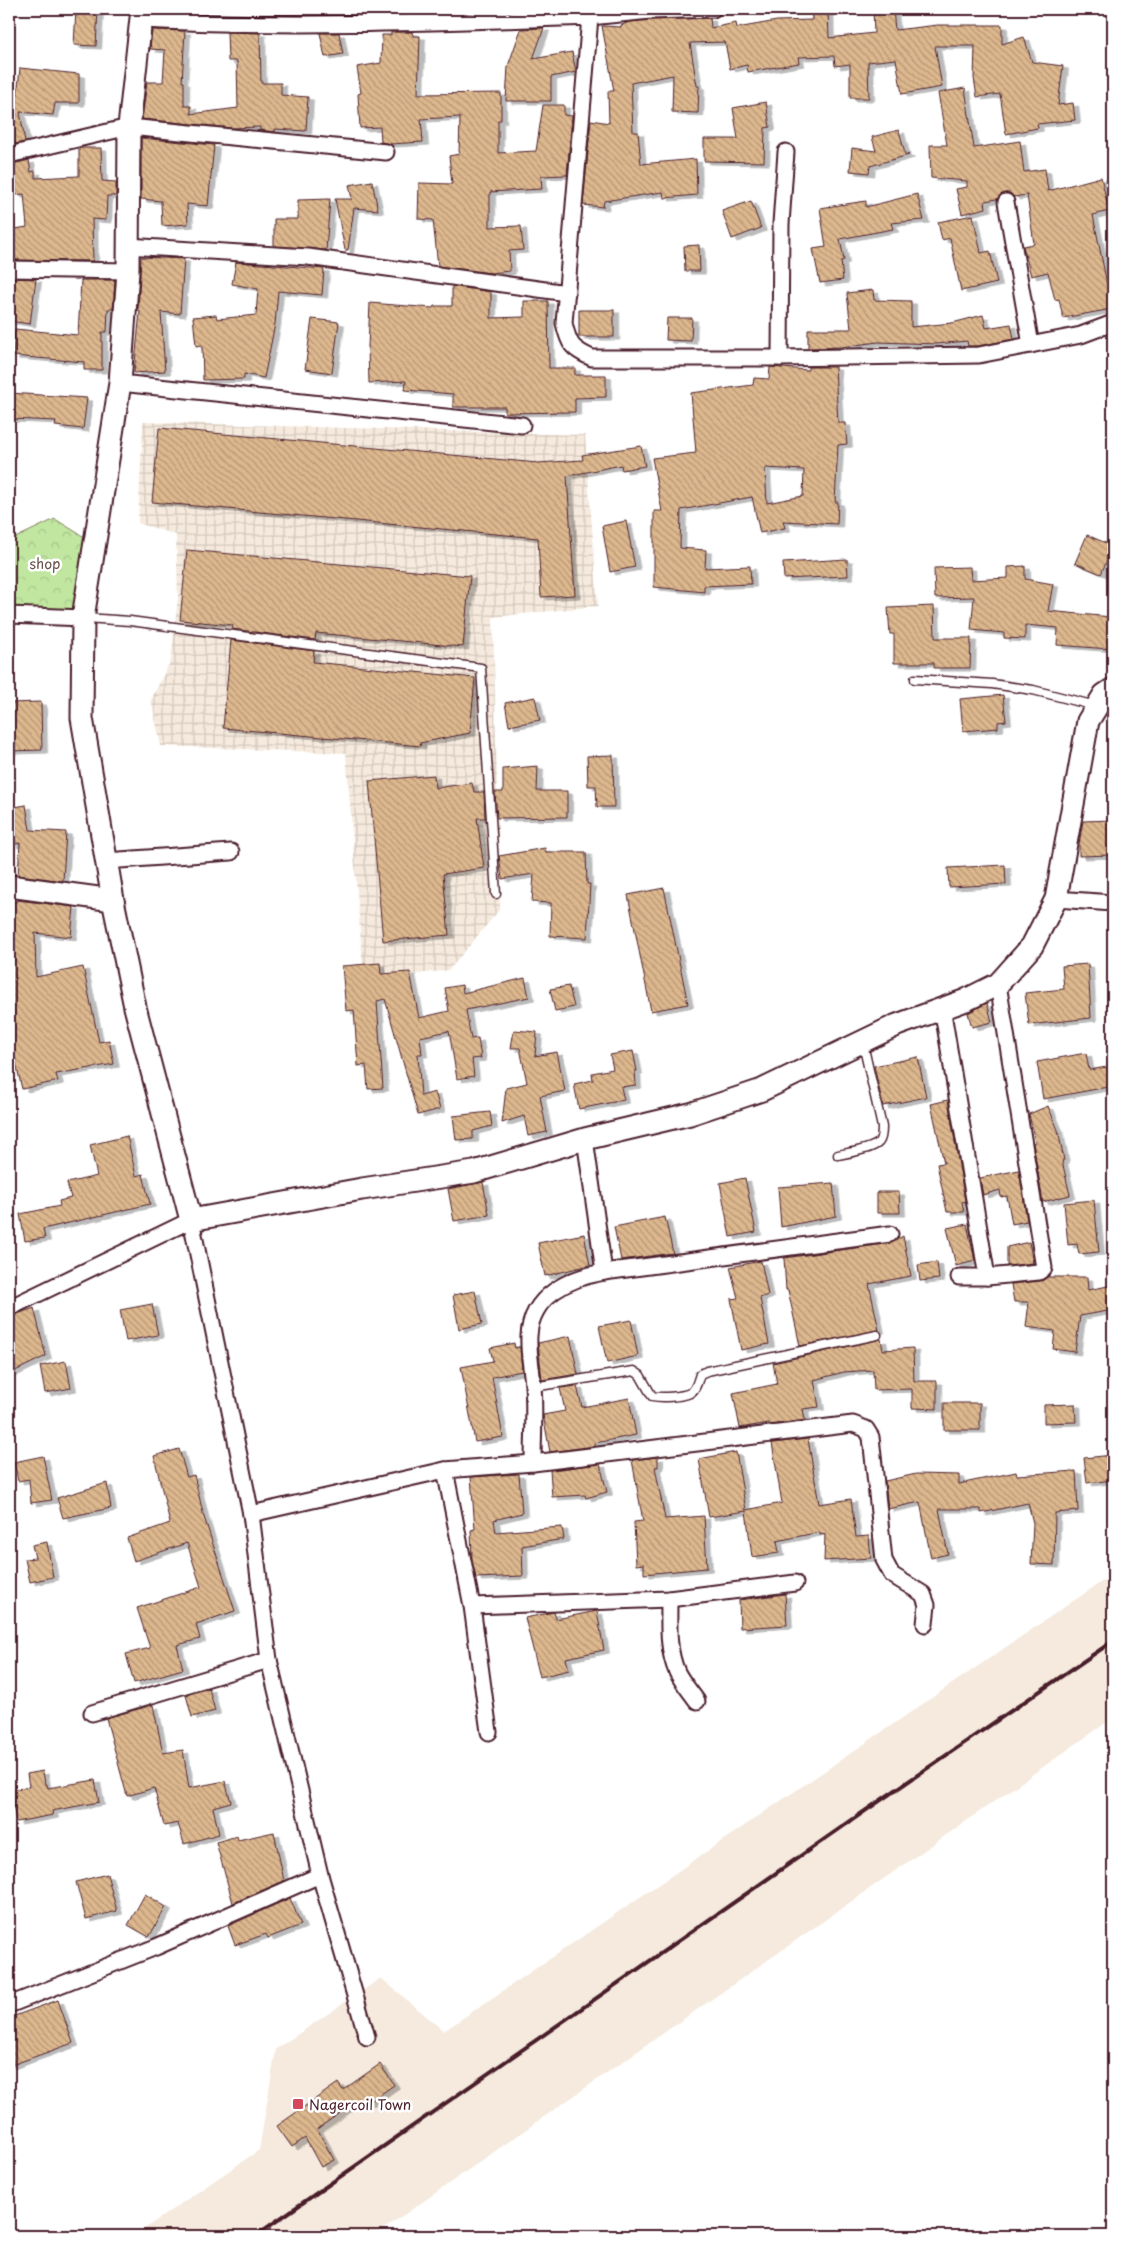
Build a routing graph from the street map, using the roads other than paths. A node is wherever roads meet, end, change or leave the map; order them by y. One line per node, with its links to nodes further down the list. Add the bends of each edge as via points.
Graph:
1 (713, 9): 2 (street)
2 (653, 10): 3 (street)
3 (591, 13): 4 (street, via 371,24 203,23); 13 (street)
4 (142, 14): 5 (street)
5 (129, 127): 6 (street); 8 (street); 10 (street)
6 (386, 152)
7 (786, 152): 16 (street, via 781,224)
8 (9, 155)
9 (1006, 202): 15 (street)
10 (128, 246): 12 (street); 13 (street, via 308,257)
11 (9, 269): 12 (street)
12 (128, 271): 17 (street)
13 (567, 293): 16 (street, via 564,323 568,340 576,350 592,358)
14 (1113, 323): 15 (street, via 1081,335)
15 (1031, 345): 16 (street, via 979,355)
16 (780, 358)
17 (120, 383): 18 (street); 20 (street)
18 (522, 425)
19 (9, 615): 20 (street)
20 (83, 618): 25 (street, via 82,718); 27 (lane, via 130,621 481,668)
21 (915, 679): 23 (lane, via 1034,690)
22 (1113, 689): 23 (street, via 1104,694)
23 (1096, 706): 28 (street, via 1088,721)
24 (231, 852): 25 (street)
25 (106, 861): 29 (street)
26 (9, 886): 29 (street)
27 (496, 894)
28 (1056, 898): 30 (street); 31 (street, via 1032,946)
29 (113, 900): 36 (street, via 135,1007)
30 (1113, 903)
31 (998, 984): 32 (street, via 966,1000); 40 (street, via 1044,1268 1039,1272)
32 (942, 1007): 33 (street); 40 (street)
33 (862, 1042): 34 (street, via 762,1090 690,1114); 35 (lane, via 882,1136 879,1144 873,1147)
34 (585, 1139): 36 (street, via 474,1172); 38 (street)
35 (838, 1156)
36 (191, 1220): 41 (street); 46 (street)
37 (890, 1234): 38 (street)
38 (604, 1272): 43 (street, via 565,1283 538,1306 529,1333)
39 (959, 1277): 40 (street)
40 (987, 1277)
41 (9, 1308)
42 (877, 1335): 43 (lane, via 707,1371 700,1374 690,1393 652,1396 640,1375 634,1371)
43 (533, 1387): 44 (street)
44 (533, 1463): 45 (street); 50 (street, via 853,1424 861,1426 871,1437 884,1560 892,1575 923,1594)
45 (445, 1470): 46 (street); 49 (street)
46 (251, 1514): 51 (street)
47 (796, 1583): 48 (street)
48 (668, 1599): 49 (street); 52 (street, via 674,1663)
49 (472, 1606): 54 (street)
50 (925, 1624)
51 (269, 1660): 53 (street); 55 (street)
52 (697, 1701)
53 (92, 1713)
54 (490, 1732)
55 (320, 1875): 56 (street, via 156,1947); 57 (street)
56 (9, 2005)
57 (367, 2037)

